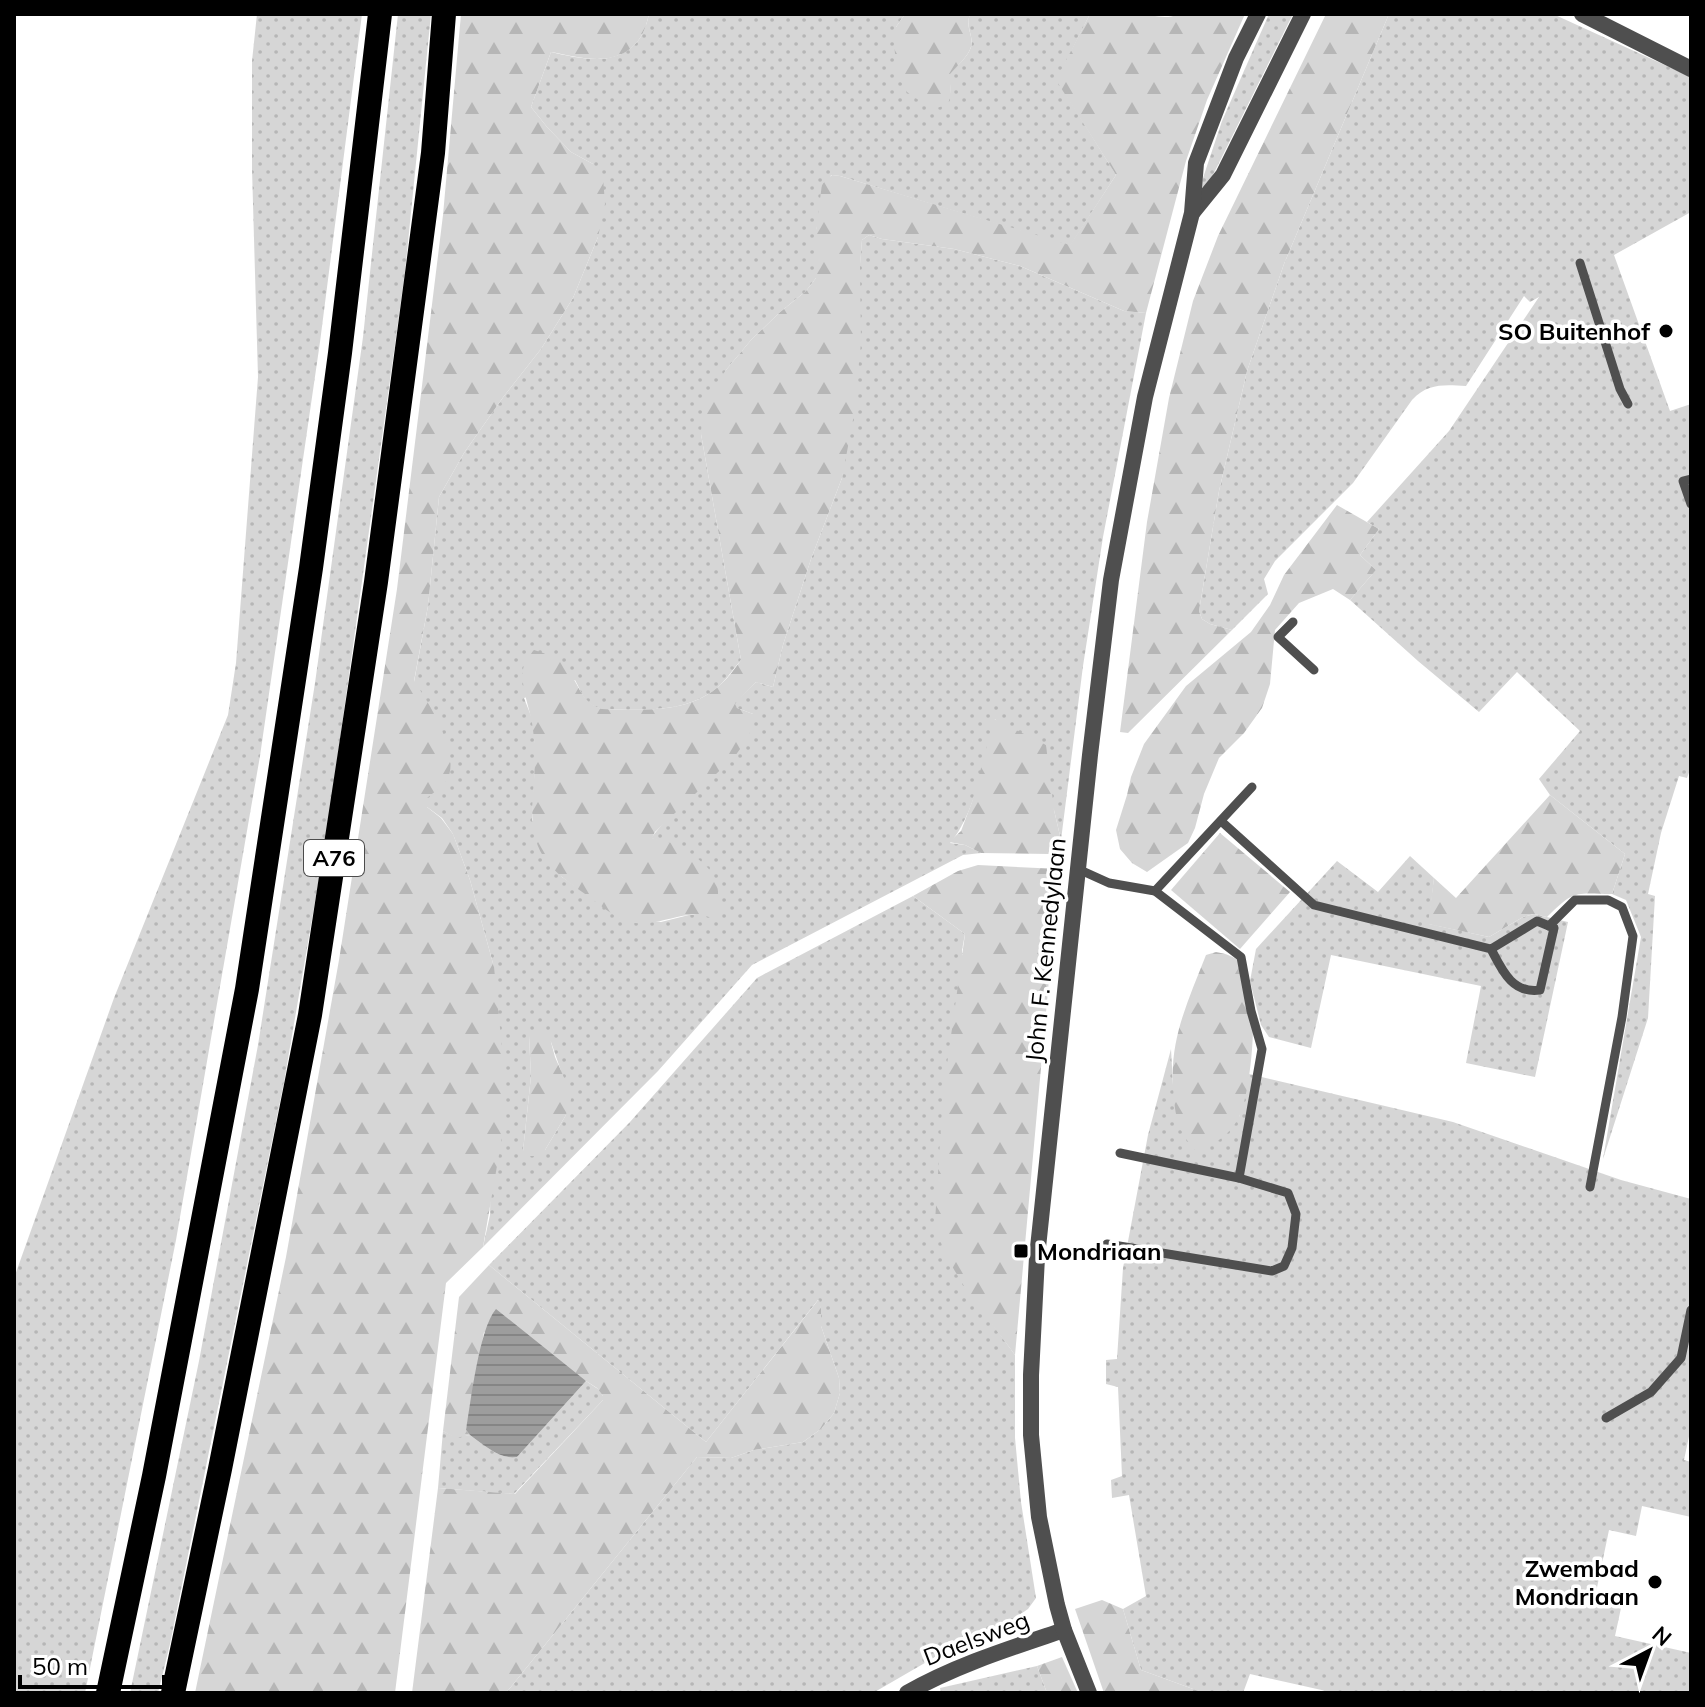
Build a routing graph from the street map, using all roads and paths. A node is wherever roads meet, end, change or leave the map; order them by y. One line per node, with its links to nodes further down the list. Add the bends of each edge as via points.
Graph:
1 (380, 14): 27 (highway, A76, via 315,538 247,989)
2 (444, 14): 28 (highway, A76, via 433,153 380,552 310,1015)
3 (1258, 14): 7 (street, John F. Kennedylaan, via 1196,163)
4 (1303, 14): 7 (street, John F. Kennedylaan, via 1223,175)
5 (1582, 14): 6 (street)
6 (1691, 69)
7 (1192, 213): 16 (street, John F. Kennedylaan, via 1145,397 1111,580)
8 (1580, 263): 9 (lane)
9 (1628, 404)
10 (1691, 479): 11 (lane, via 1683,481)
11 (1691, 504)
12 (1293, 622): 13 (lane, via 1278,637)
13 (1314, 670)
14 (1252, 787): 15 (lane)
15 (1221, 821): 17 (lane); 19 (lane, via 1314,905)
16 (1078, 869): 17 (lane, via 1109,883); 26 (street, John F. Kennedylaan, via 1037,1257 1031,1375 1039,1517)
17 (1155, 891): 21 (lane, via 1241,957 1262,1049)
18 (1549, 926): 19 (lane, via 1537,921); 19 (lane, via 1554,928 1540,990 1511,983); 22 (lane, via 1575,900 1608,900 1622,907 1633,936)
19 (1491, 949)
20 (1120, 1153): 21 (lane)
21 (1239, 1178): 23 (lane, via 1288,1193 1296,1214 1284,1266 1272,1271)
22 (1590, 1187)
23 (1107, 1244)
24 (1691, 1310): 25 (lane, via 1681,1358 1651,1392)
25 (1606, 1418)
26 (1064, 1630): 29 (street, Daelsweg); 30 (street, John F. Kennedylaan)
27 (108, 1693)
28 (173, 1693)
29 (907, 1693)
30 (1089, 1693)

